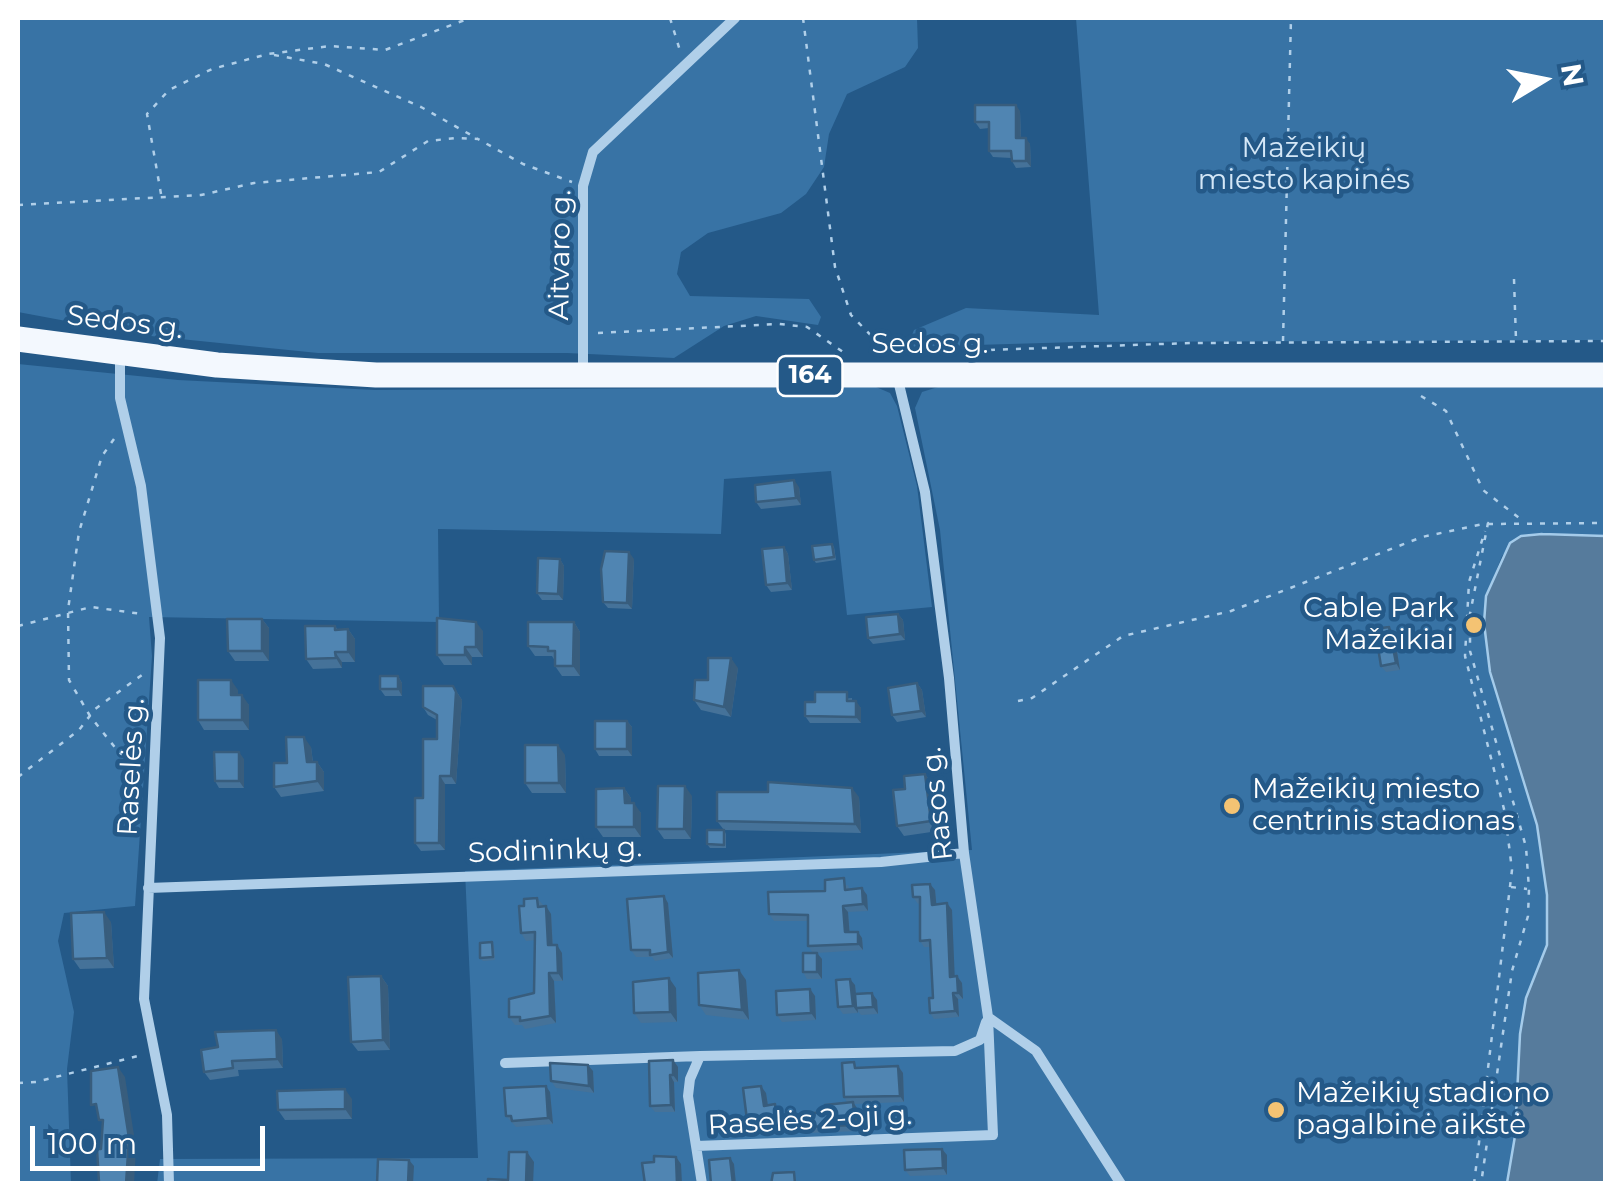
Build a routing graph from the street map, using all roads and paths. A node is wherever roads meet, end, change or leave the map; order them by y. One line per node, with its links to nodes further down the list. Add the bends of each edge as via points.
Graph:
1 (470, 18): 6 (path, via 386,50 330,46)
2 (670, 18): 7 (path)
3 (736, 18): 7 (street, Aitvaro g.)
4 (803, 18): 21 (path, via 835,266 852,315)
5 (1292, 18): 17 (path)
6 (268, 54): 8 (path, via 324,64); 10 (path, via 212,69 169,90 147,114)
7 (684, 64): 9 (street, Aitvaro g., via 593,152)
8 (478, 139): 9 (path); 10 (path, via 428,141 379,172)
9 (583, 186): 14 (street, Aitvaro g.)
10 (161, 197): 11 (path)
11 (18, 205)
12 (1514, 279): 15 (path)
13 (18, 338): 18 (main road, Sedos g. / 164)
14 (582, 340): 20 (path, via 593,334 779,324 807,327); 24 (street, Aitvaro g.)
15 (1516, 340)
16 (1606, 341): 17 (path)
17 (1283, 343): 21 (path)
18 (120, 354): 24 (main road, Sedos g. / 164, via 303,372); 25 (street, Raselės g.)
19 (879, 354): 21 (path)
20 (847, 355)
21 (893, 364): 22 (main road, Sedos g. / 164); 24 (main road, Sedos g. / 164); 37 (street, Rasos g., via 925,492)
22 (1398, 375): 23 (main road, Sedos g. / 164); 26 (path, via 1446,411 1482,490)
23 (1606, 375)
24 (583, 376)
25 (127, 434): 29 (path, via 112,440 102,456 79,532); 30 (street, Raselės g., via 141,486)
26 (1525, 523): 27 (path); 28 (path)
27 (1606, 523)
28 (1488, 524): 33 (path, via 1422,537 1231,611 1123,636); 38 (path, via 1468,582 1464,656 1505,813); 40 (path, via 1470,614 1470,650 1526,847)
29 (68, 610): 30 (path); 31 (path); 34 (path, via 69,680)
30 (158, 615): 32 (street, Raselės g.)
31 (18, 626)
32 (159, 662): 34 (path); 36 (street, Raselės g.)
33 (1018, 701)
34 (90, 716): 35 (path); 36 (path)
35 (18, 777)
36 (154, 788): 39 (street, Raselės g.)
37 (964, 854): 39 (street, Sodininkų g.); 43 (street, Rasos g.)
38 (1511, 887): 40 (path); 41 (path)
39 (148, 888): 44 (street, Raselės g., via 144,999)
40 (1529, 889): 42 (path)
41 (1500, 969): 42 (path); 48 (path)
42 (1512, 971): 49 (path)
43 (988, 1017): 45 (street, via 980,1040 956,1050); 50 (street, Rasos g., via 994,1135); 56 (street, via 1036,1051)
44 (153, 1052): 47 (path); 54 (street, Raselės g., via 167,1115)
45 (700, 1056): 46 (street); 53 (street, via 688,1096)
46 (505, 1063)
47 (18, 1083)
48 (1485, 1091): 49 (path); 51 (path)
49 (1494, 1092): 52 (path)
50 (960, 1137): 53 (street, Raselės 2-oji g.)
51 (1478, 1143): 52 (path); 57 (path)
52 (1486, 1144): 58 (path)
53 (696, 1146): 55 (street, Raselės 2-oji g.)
54 (169, 1184)
55 (702, 1184)
56 (1121, 1184)
57 (1474, 1184)
58 (1480, 1184)

